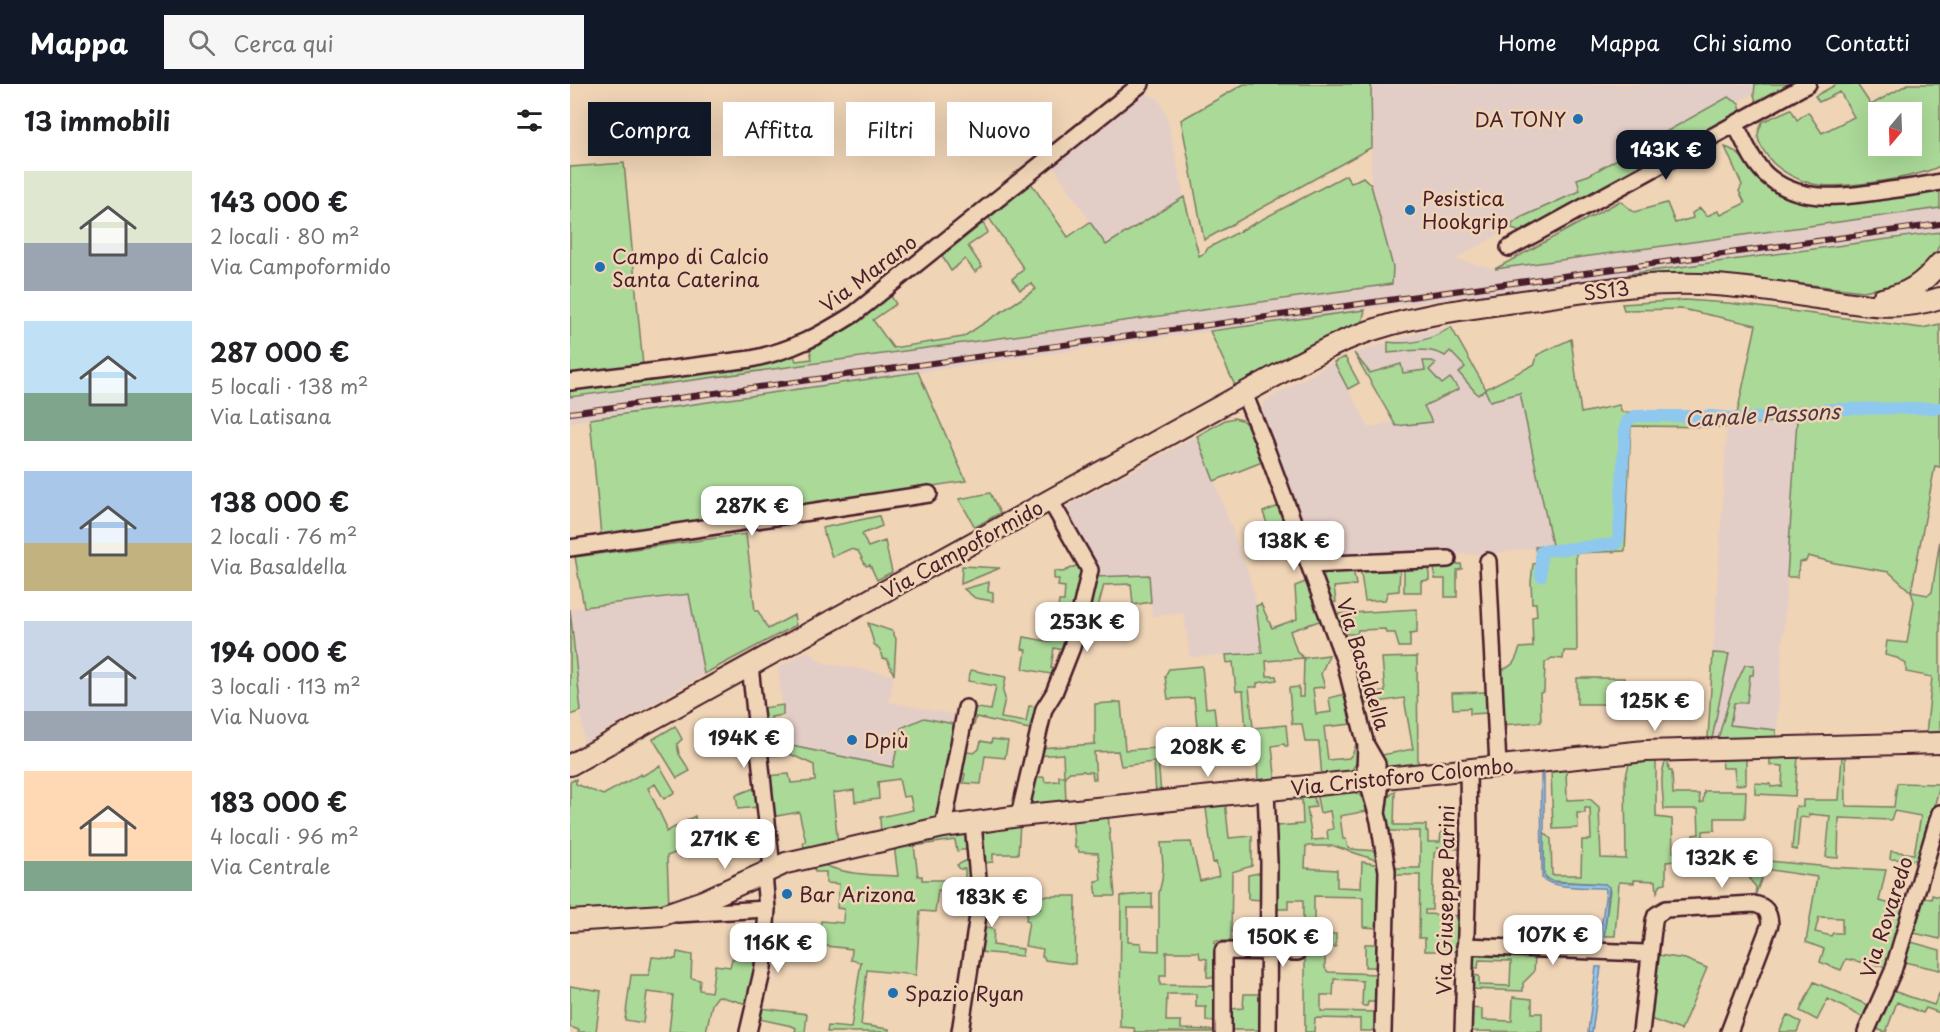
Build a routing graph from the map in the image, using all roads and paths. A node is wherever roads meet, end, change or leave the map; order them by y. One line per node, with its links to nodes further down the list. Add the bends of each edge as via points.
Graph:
1 (1141, 84): 10 (street, Via Marano, via 854,314 819,335 779,353 752,359)
2 (1808, 84): 3 (street)
3 (1735, 124): 4 (street, via 1760,168 1798,193 1853,195); 5 (street)
4 (1933, 183)
5 (1509, 248)
6 (1940, 263): 8 (main road, SS13, via 1929,276 1900,295)
7 (1940, 298): 8 (main road, SS13, via 1903,307)
8 (1859, 304): 9 (main road, SS13 / SS13, via 1715,285 1658,284 1450,312)
9 (1355, 336): 11 (main road, Via Campoformido / SS13)
10 (570, 382)
11 (1244, 393): 13 (main road, Via Campoformido / SS13); 17 (street, Via Basaldella)
12 (929, 494): 14 (street)
13 (1050, 500): 18 (main road, Via Campoformido / SS13); 27 (street, via 1090,570 1072,647 1044,709)
14 (570, 548)
15 (1448, 559): 17 (street)
16 (1488, 561): 22 (street)
17 (1309, 565): 24 (street, Via Basaldella, via 1345,662 1366,745 1365,771)
18 (750, 666): 21 (main road, Via Campoformido / SS13); 30 (street)
19 (966, 708): 29 (street)
20 (1940, 743): 22 (main road, Via Cristoforo Colombo, via 1645,751)
21 (570, 765)
22 (1498, 766): 23 (main road, Via Cristoforo Colombo)
23 (1468, 769): 24 (main road, Via Cristoforo Colombo); 34 (street, Via Giuseppe Parini)
24 (1373, 779): 25 (main road, Via Cristoforo Colombo); 42 (street, Via Basaldella, via 1380,790 1377,814 1387,871)
25 (1266, 791): 27 (main road, Via Cristoforo Colombo); 35 (street)
26 (1940, 813): 46 (street, Via Rovaredo, via 1893,971)
27 (1019, 816): 28 (main road, Via Cristoforo Colombo)
28 (973, 823): 29 (main road, Via Cristoforo Colombo); 39 (street, via 979,909)
29 (943, 827): 30 (main road, Via Cristoforo Colombo, via 786,862)
30 (768, 870): 31 (street); 32 (main road, Via Cristoforo Colombo)
31 (767, 909): 32 (street, Via Cristoforo Colombo); 38 (street, via 763,968)
32 (663, 915): 33 (main road, Via Cristoforo Colombo)
33 (570, 921)
34 (1465, 946): 37 (street); 43 (street, Via Giuseppe Parini)
35 (1268, 951): 36 (street); 40 (street, via 1223,951); 41 (street)
36 (1298, 952)
37 (1650, 956): 44 (street); 45 (street, via 1654,921 1660,911 1753,904 1766,909 1770,924)
38 (748, 1032)
39 (960, 1032)
40 (1223, 1032)
41 (1268, 1032)
42 (1383, 1032)
43 (1463, 1032)
44 (1641, 1032)
45 (1729, 1032)
46 (1866, 1032)

